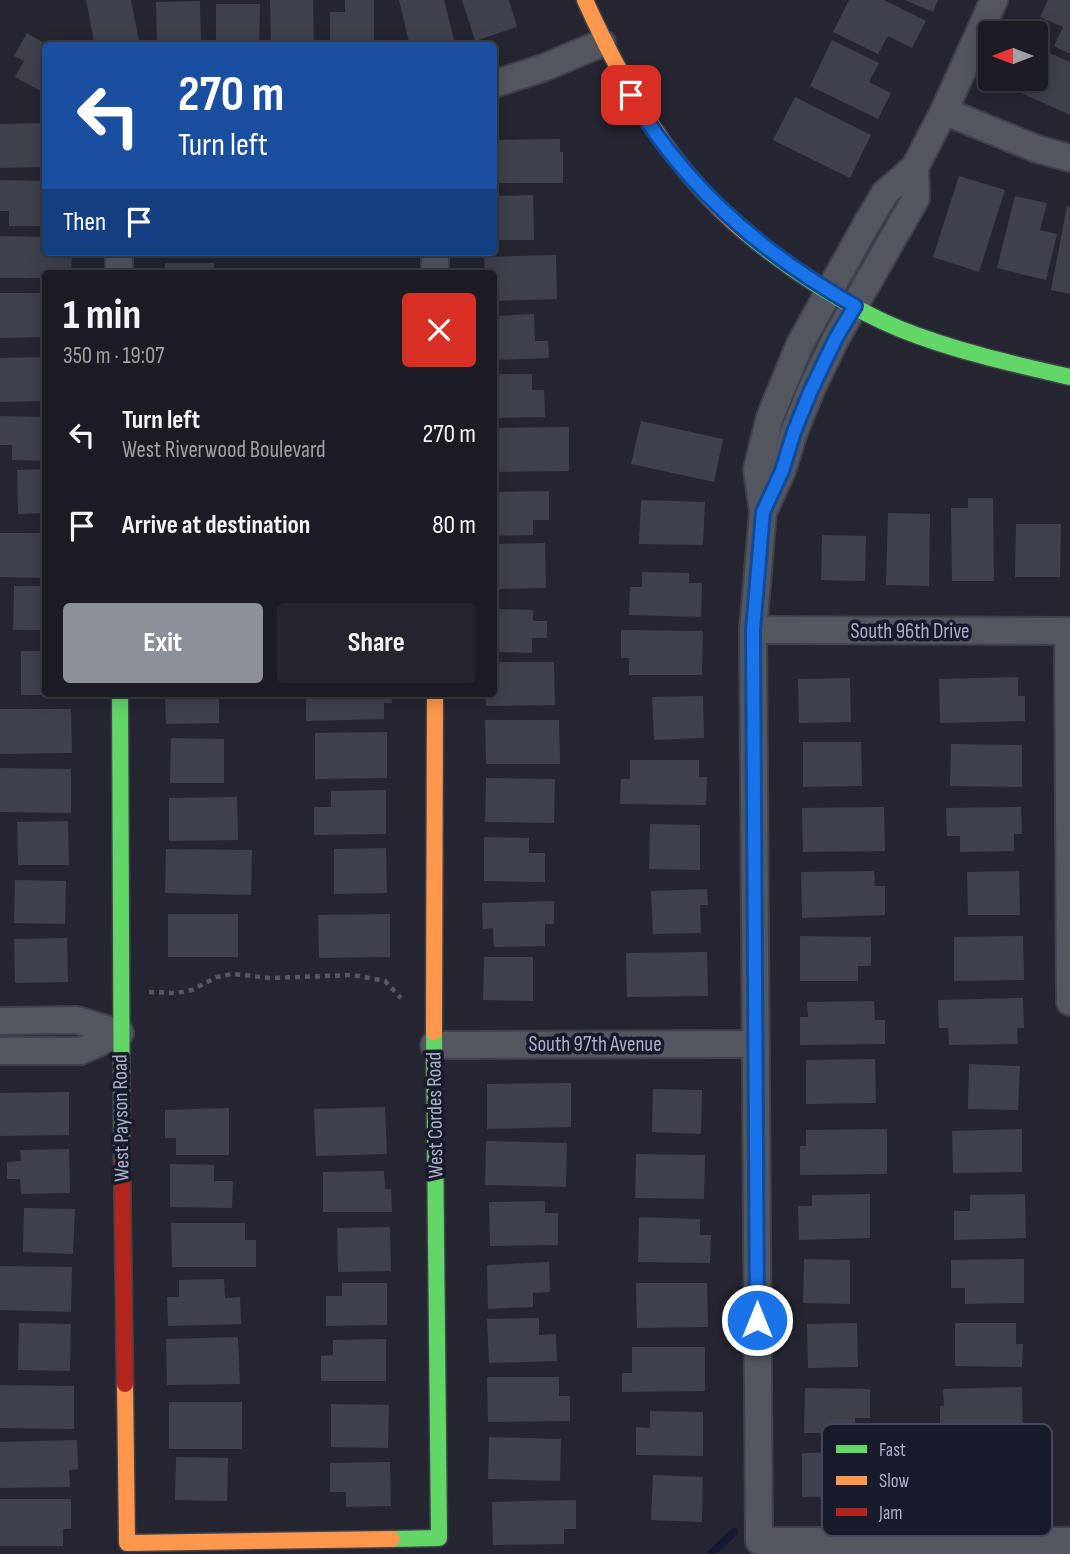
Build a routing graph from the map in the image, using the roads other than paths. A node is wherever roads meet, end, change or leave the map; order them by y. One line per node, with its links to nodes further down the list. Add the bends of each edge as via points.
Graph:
1 (584, 0): 3 (street)
2 (994, 0): 5 (street)
3 (602, 43): 4 (street); 8 (street, via 641,112 706,194 763,247)
4 (497, 83)
5 (944, 111): 6 (street); 7 (street)
6 (1070, 158)
7 (915, 167): 8 (street, via 885,193); 9 (street, via 916,198)
8 (828, 290): 9 (street); 11 (street, via 770,417 757,469)
9 (855, 306): 10 (street, via 919,336); 11 (street, via 811,390)
10 (1070, 377)
11 (763, 512): 12 (street)
12 (753, 630): 15 (street, South 96th Drive, via 1068,631); 18 (street)
13 (120, 697): 17 (street, West Payson Road)
14 (435, 697): 19 (street, West Cordes Road)
15 (1070, 1002)
16 (0, 1021): 17 (street, via 77,1020)
17 (120, 1032): 20 (street, via 81,1051); 21 (street, West Payson Road, via 127,1542)
18 (756, 1044): 19 (street, South 97th Avenue); 22 (street, via 759,1541)
19 (434, 1045): 21 (street, West Cordes Road)
20 (0, 1051)
21 (439, 1538)
22 (1070, 1541)

